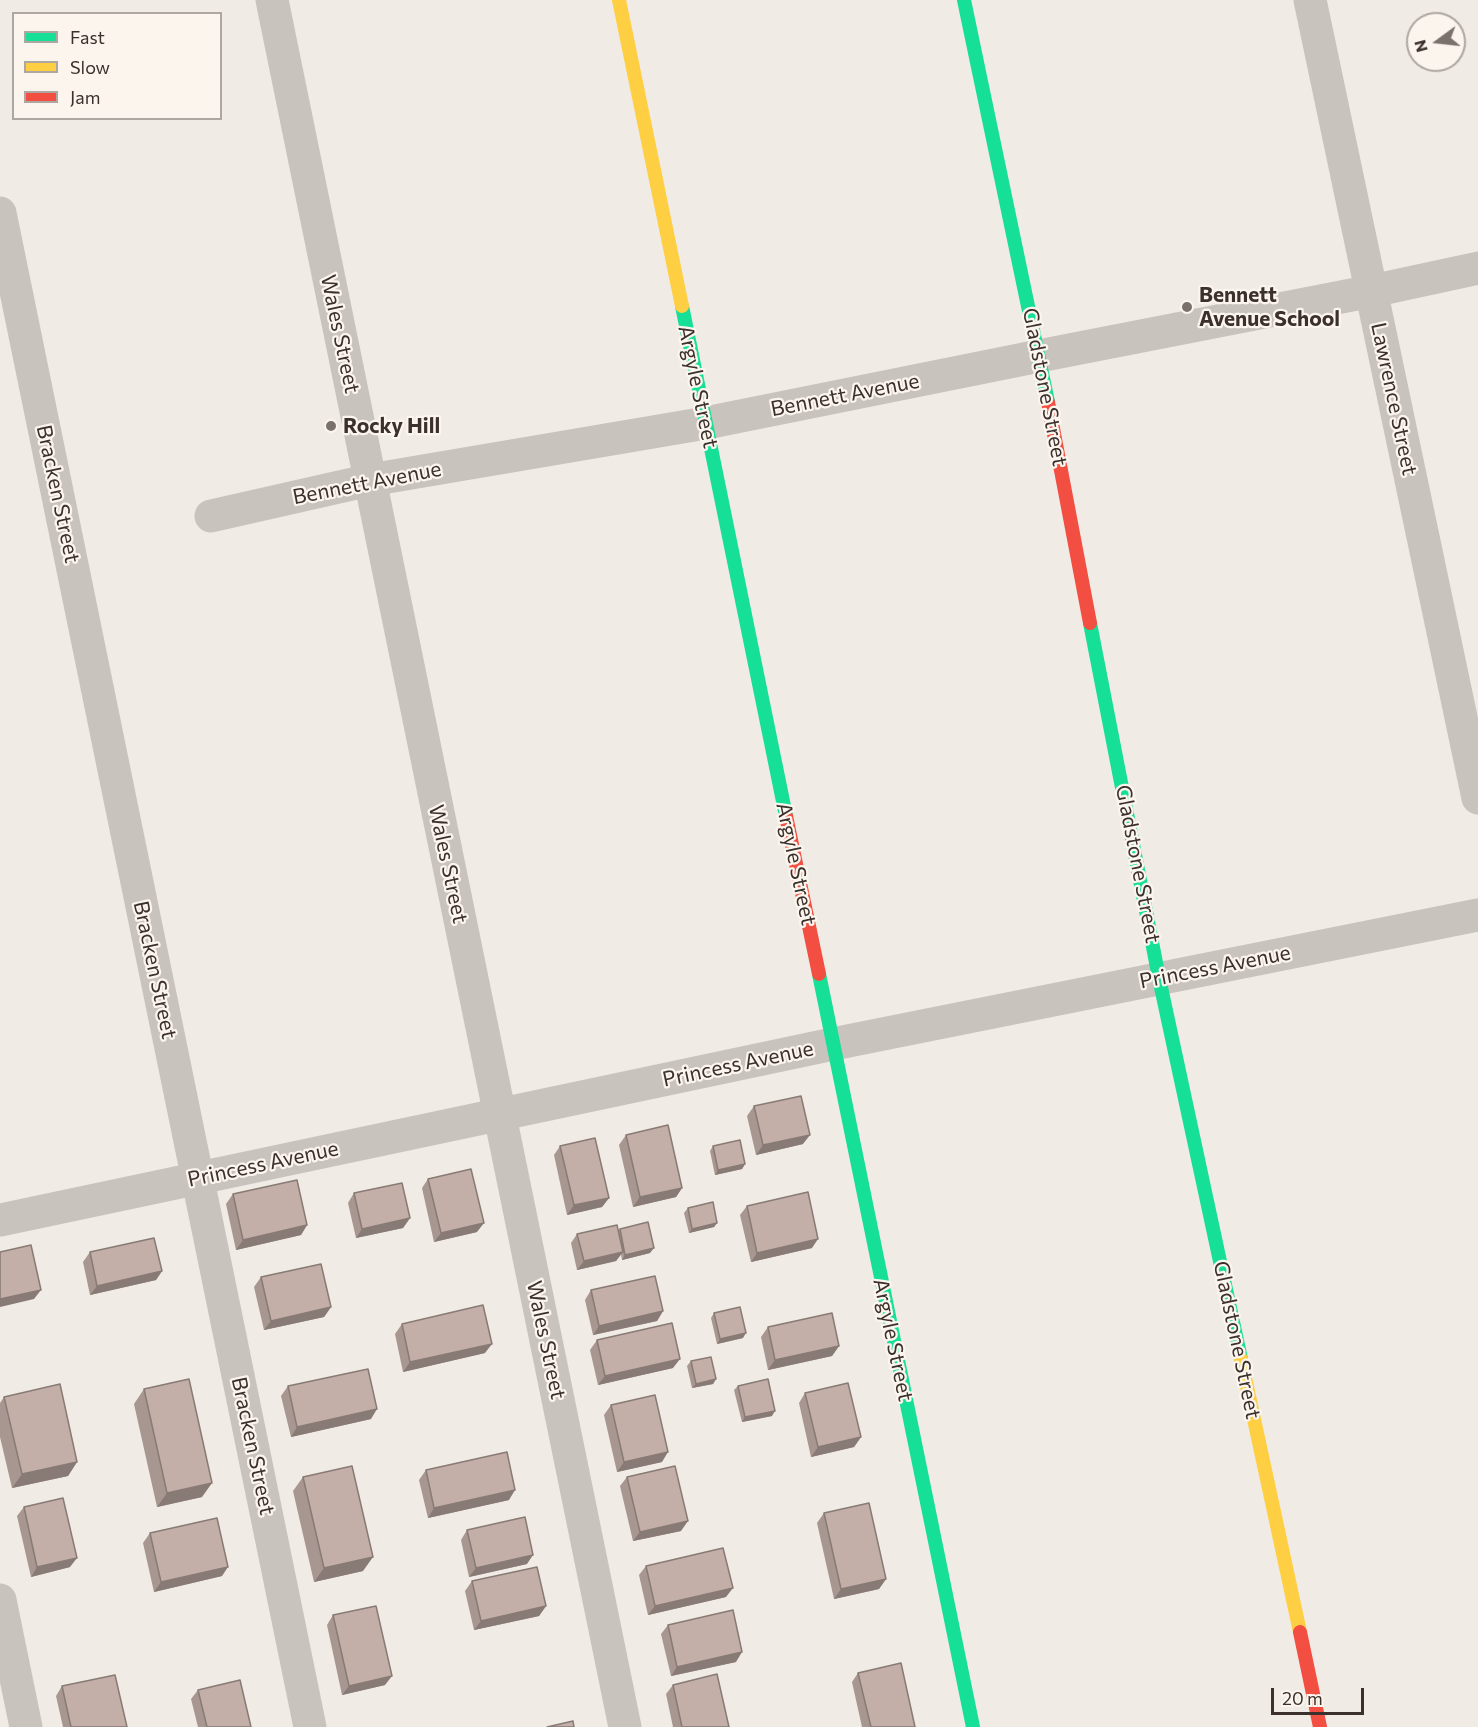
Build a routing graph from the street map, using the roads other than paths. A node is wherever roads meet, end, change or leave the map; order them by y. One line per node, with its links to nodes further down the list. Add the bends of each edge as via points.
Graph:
1 (272, 0): 10 (street, Wales Street)
2 (619, 0): 9 (street, Argyle Street)
3 (964, 0): 8 (street, Gladstone Street)
4 (1310, 0): 7 (street, Lawrence Street)
5 (0, 213): 17 (street, Bracken Street)
6 (1478, 268): 7 (street, Bennett Avenue)
7 (1372, 291): 8 (street, Bennett Avenue); 12 (street, Lawrence Street)
8 (1039, 356): 9 (street, Bennett Avenue); 14 (street, Gladstone Street)
9 (706, 423): 10 (street, Bennett Avenue); 15 (street, Argyle Street)
10 (370, 480): 11 (street, Bennett Avenue); 16 (street, Wales Street)
11 (211, 516)
12 (1478, 798)
13 (1478, 915): 14 (street, Princess Avenue)
14 (1160, 978): 15 (street, Princess Avenue); 24 (street, Gladstone Street)
15 (832, 1044): 16 (street, Princess Avenue); 23 (street, Argyle Street)
16 (500, 1115): 17 (street, Princess Avenue); 22 (street, Wales Street)
17 (198, 1178): 18 (street, Princess Avenue); 21 (street, Bracken Street)
18 (0, 1220)
19 (0, 1600): 20 (street)
20 (26, 1727)
21 (310, 1727)
22 (625, 1727)
23 (972, 1727)
24 (1320, 1727)

